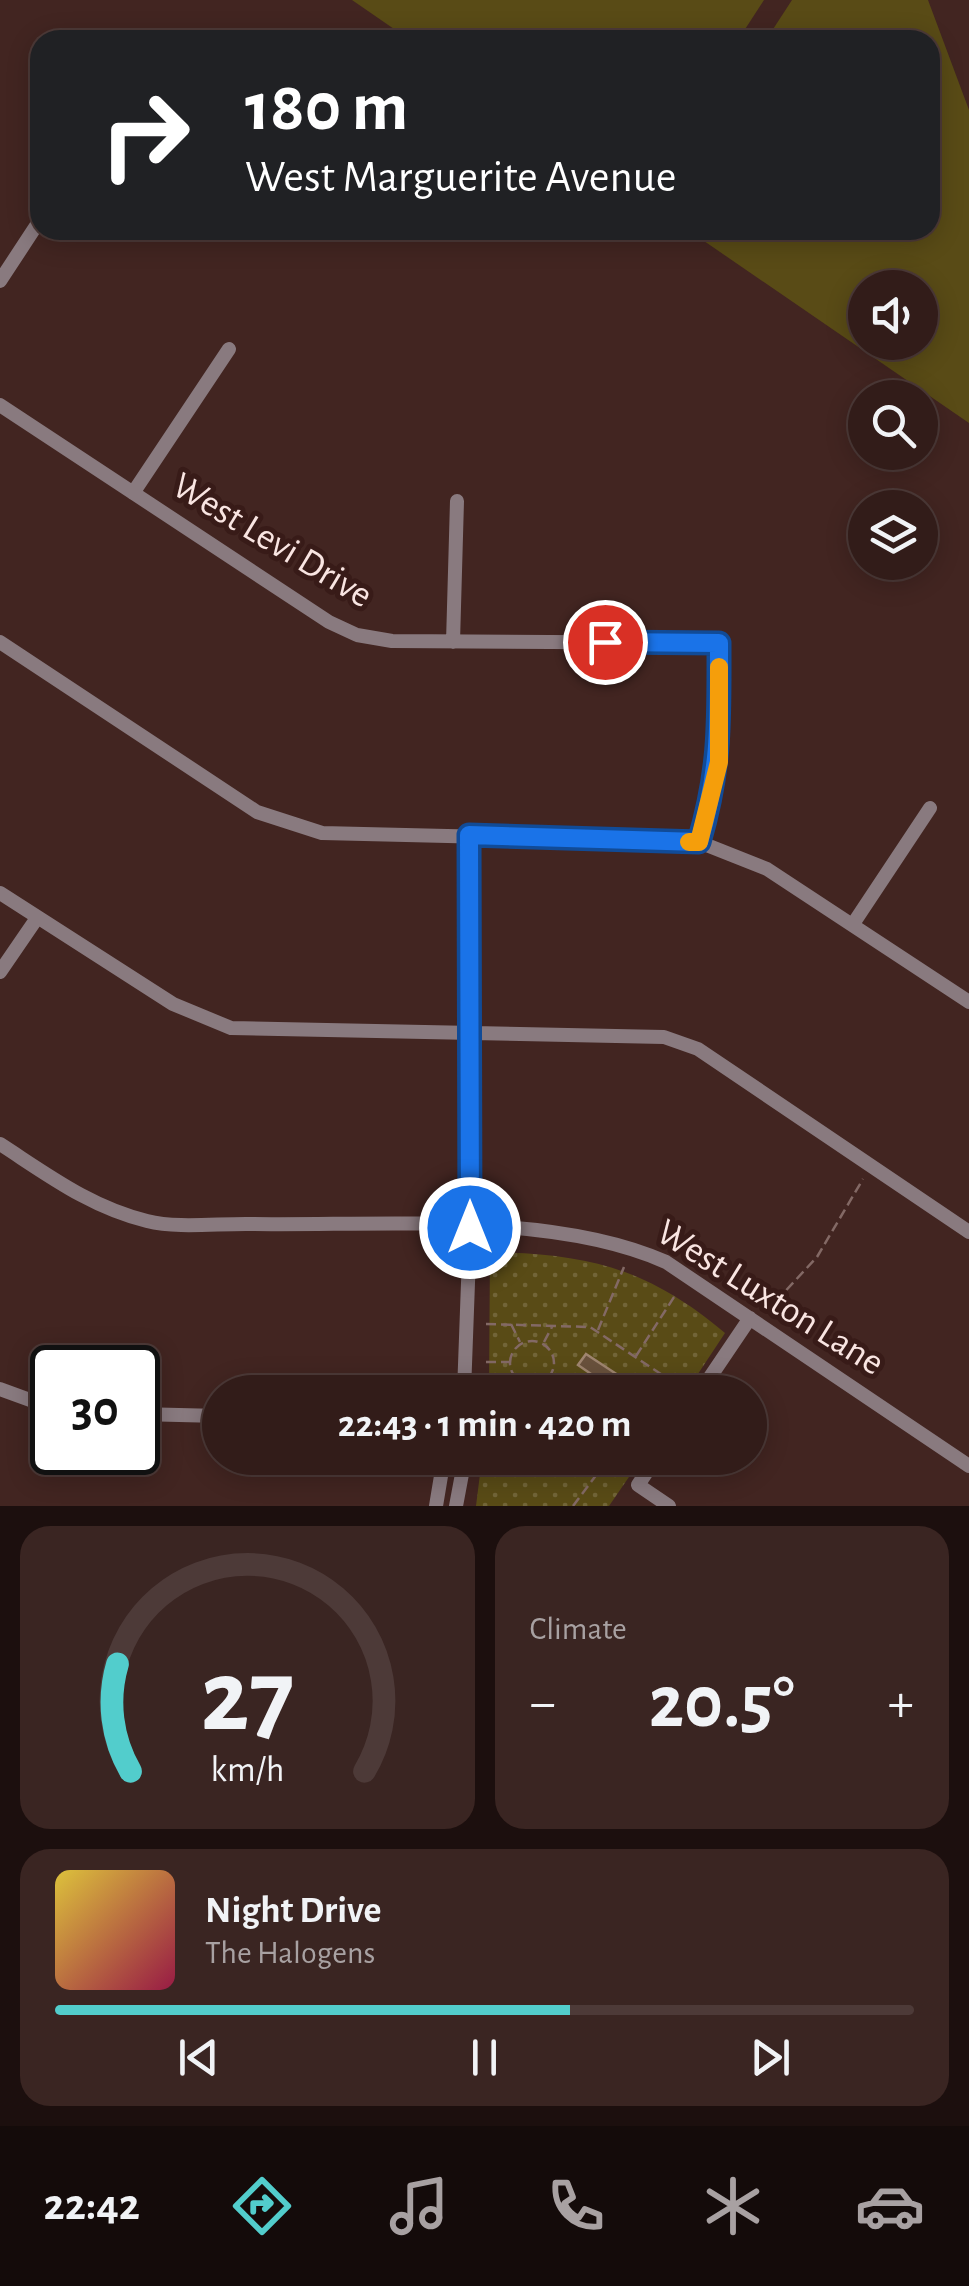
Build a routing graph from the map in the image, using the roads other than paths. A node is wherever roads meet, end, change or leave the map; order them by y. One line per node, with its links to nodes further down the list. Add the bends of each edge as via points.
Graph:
1 (30, 235): 2 (street)
2 (0, 281)
3 (228, 350): 5 (street)
4 (0, 405): 5 (street, West Levi Drive)
5 (133, 493): 8 (street, West Levi Drive, via 329,622 392,641)
6 (457, 501): 8 (street)
7 (0, 642): 10 (street, via 257,812 322,833)
8 (453, 642): 11 (street, West Levi Drive, via 719,643 719,762)
9 (930, 808): 14 (street)
10 (469, 835): 11 (street); 17 (street)
11 (699, 842): 14 (street, via 767,869)
12 (0, 893): 13 (street)
13 (37, 918): 15 (street); 17 (street, via 173,1004 231,1028)
14 (853, 924): 16 (street)
15 (0, 972)
16 (969, 1002)
17 (470, 1030): 19 (street); 20 (street, via 664,1037 698,1049)
18 (0, 1144): 19 (street, West Luxton Lane, via 94,1205 151,1222)
19 (470, 1228): 21 (street, West Luxton Lane, via 582,1235 632,1247); 22 (street)
20 (969, 1232)
21 (750, 1318): 23 (street); 28 (street, West Luxton Lane)
22 (465, 1375)
23 (705, 1375)
24 (0, 1389): 25 (street)
25 (30, 1400)
26 (160, 1415): 27 (street)
27 (202, 1416)
28 (969, 1466)
29 (441, 1475): 32 (street)
30 (462, 1475): 33 (street)
31 (645, 1475): 34 (street, via 638,1485)
32 (436, 1506)
33 (456, 1506)
34 (670, 1506)

